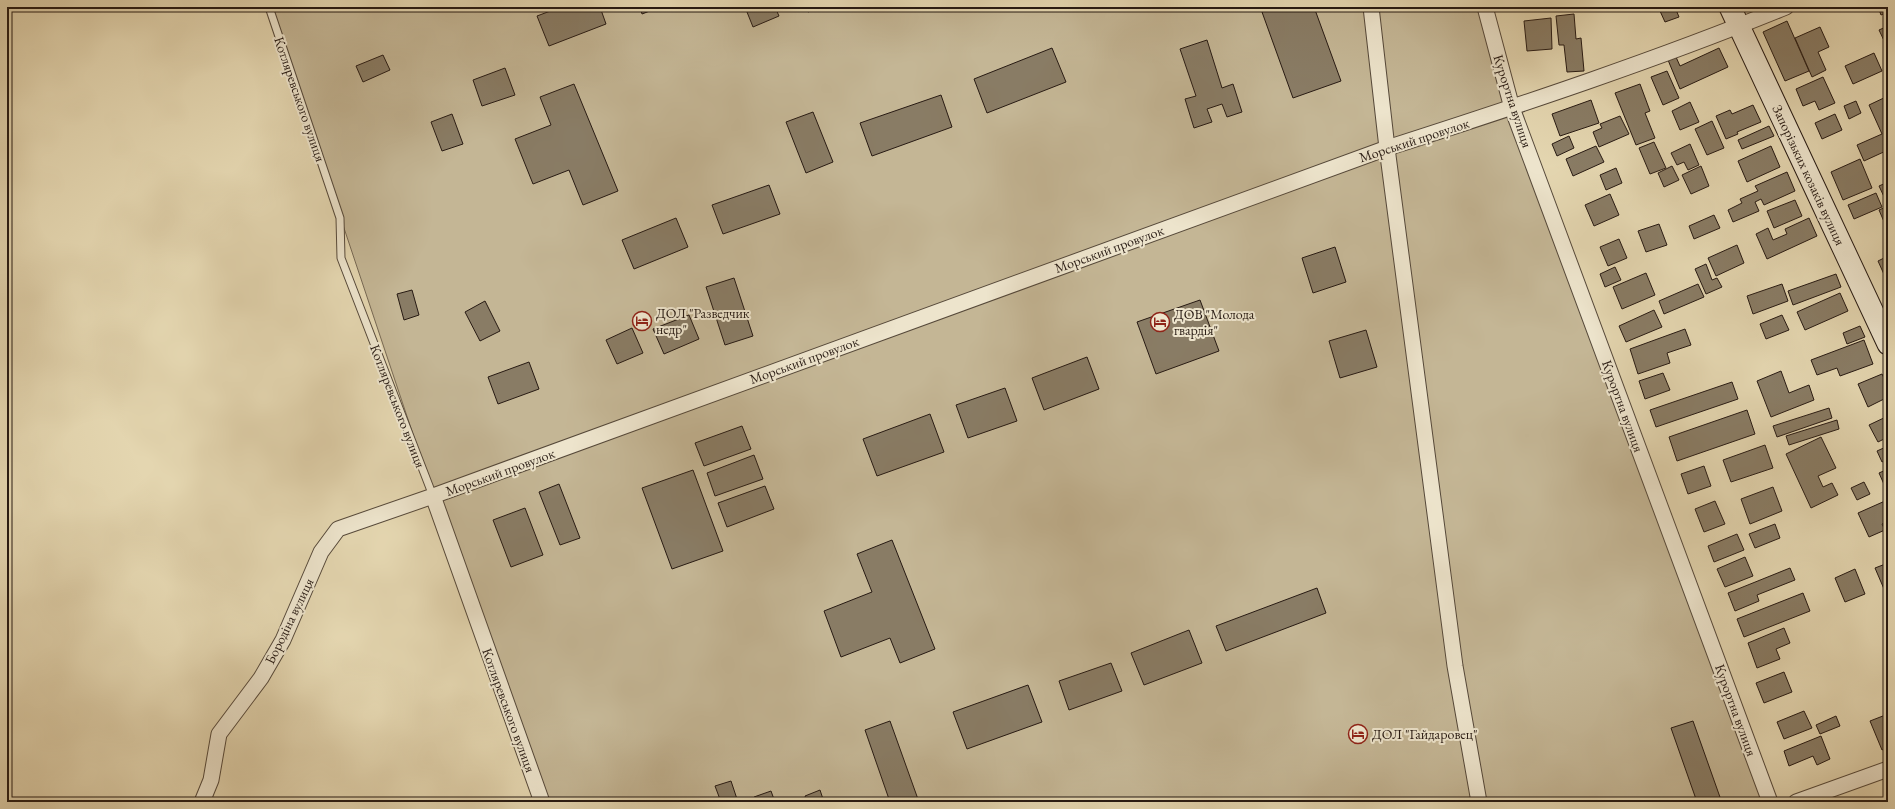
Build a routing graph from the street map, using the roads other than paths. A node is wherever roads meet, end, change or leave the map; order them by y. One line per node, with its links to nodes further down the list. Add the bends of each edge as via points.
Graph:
1 (269, 7): 10 (lane, Котляревського вулиця, via 340,218 341,258)
2 (1371, 7): 8 (street)
3 (1485, 7): 7 (street, Курортна вулиця)
4 (1730, 7): 6 (main road, Запорізьких козаків вулиця)
5 (1786, 7): 6 (street, Морський провулок)
6 (1739, 26): 7 (street, Морський провулок); 9 (main road, Запорізьких козаків вулиця)
7 (1512, 108): 8 (street, Морський провулок); 15 (street, Курортна вулиця)
8 (1387, 148): 10 (street, Морський провулок); 14 (street, via 1455,666)
9 (1888, 344)
10 (433, 496): 12 (street, Бородіна вулиця, via 338,529 321,552 283,640 261,678 219,734 211,780); 13 (street, Котляревського вулиця)
11 (1888, 769): 16 (street)
12 (202, 802)
13 (542, 802)
14 (1479, 802)
15 (1770, 802)
16 (1796, 802)

